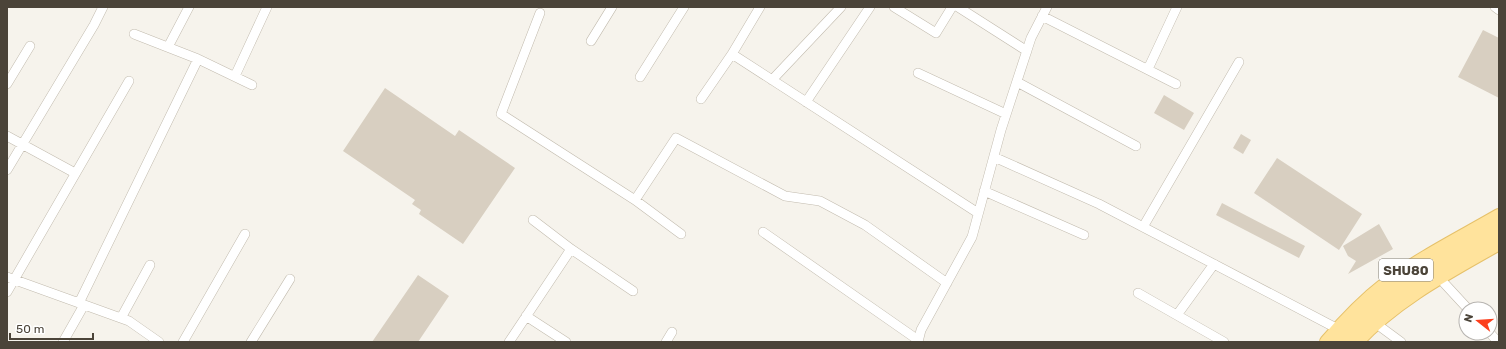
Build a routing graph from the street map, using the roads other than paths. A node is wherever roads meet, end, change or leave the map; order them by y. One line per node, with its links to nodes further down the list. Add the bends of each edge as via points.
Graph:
1 (103, 7): 40 (street)
2 (189, 7): 21 (street)
3 (267, 7): 28 (street)
4 (612, 7): 19 (street)
5 (684, 7): 29 (street)
6 (760, 7): 23 (street)
7 (841, 7): 30 (street)
8 (870, 7): 37 (street)
9 (894, 7): 10 (street, via 936,33)
10 (952, 7)
11 (958, 7): 22 (street)
12 (1047, 7): 17 (street)
13 (1177, 7): 26 (street)
14 (1495, 7): 15 (street)
15 (1499, 10)
16 (540, 14): 46 (street, via 501,114)
17 (1042, 16): 22 (street); 26 (street)
18 (134, 34): 21 (street)
19 (591, 41)
20 (30, 46): 33 (street)
21 (168, 47): 24 (street)
22 (1027, 51): 32 (street)
23 (732, 54): 30 (street); 36 (street)
24 (198, 59): 28 (street); 69 (street)
25 (1239, 62): 50 (street)
26 (1148, 70): 34 (street)
27 (918, 73): 38 (street)
28 (235, 76): 35 (street)
29 (640, 77)
30 (772, 80): 37 (street)
31 (129, 81): 44 (street)
32 (1017, 82): 38 (street); 41 (street)
33 (7, 84)
34 (1176, 84)
35 (252, 85)
36 (701, 99)
37 (806, 102): 47 (street)
38 (1006, 114): 42 (street)
39 (7, 136): 40 (street)
40 (22, 145): 43 (street); 44 (street)
41 (1136, 146)
42 (994, 157): 45 (street); 50 (street, via 1099,204)
43 (7, 170)
44 (76, 173): 61 (street)
45 (984, 191): 47 (street); 55 (street)
46 (635, 200): 54 (street); 63 (street, via 676,138 786,196 820,201 865,224)
47 (978, 213): 63 (street, via 972,238)
48 (1499, 216): 76 (main road, SHU80, via 1385,285)
49 (533, 220): 57 (street)
50 (1143, 227): 59 (street)
51 (1499, 230): 76 (main road, via 1402,287 1370,312)
52 (763, 232): 77 (street)
53 (245, 234): 80 (street)
54 (681, 234)
55 (1084, 235)
56 (1499, 243): 76 (main road, via 1418,290)
57 (571, 249): 65 (street); 71 (street)
58 (1499, 251): 64 (main road, SHU80)
59 (1214, 264): 70 (street); 76 (street)
60 (150, 265): 72 (street)
61 (10, 278): 66 (street); 69 (street)
62 (290, 279): 81 (street)
63 (947, 283): 77 (street, via 921,330)
64 (1444, 283): 68 (street); 73 (main road, SHU80)
65 (633, 290)
66 (7, 292)
67 (1138, 293): 70 (street)
68 (1461, 301)
69 (81, 304): 72 (street); 78 (street)
70 (1177, 315): 85 (street)
71 (526, 316): 82 (street); 83 (street)
72 (121, 318): 75 (street, via 129,321)
73 (1382, 328): 76 (main road, SHU80); 87 (street)
74 (672, 332): 84 (street)
75 (146, 338): 79 (street)
76 (1351, 338): 86 (main road, SHU80)
77 (918, 341)
78 (64, 342)
79 (160, 342)
80 (182, 342)
81 (252, 342)
82 (509, 342)
83 (566, 342)
84 (666, 342)
85 (1224, 342)
86 (1327, 342)
87 (1401, 342)

